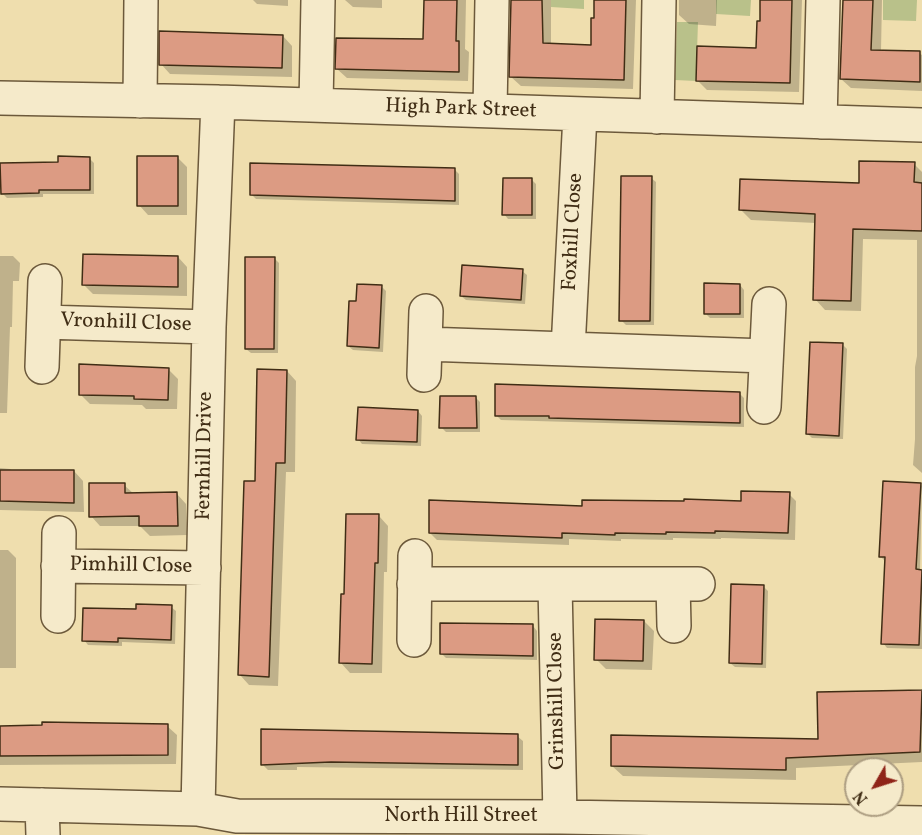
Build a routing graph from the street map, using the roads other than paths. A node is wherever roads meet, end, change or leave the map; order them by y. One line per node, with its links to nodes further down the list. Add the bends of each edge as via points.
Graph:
1 (141, 0): 7 (street)
2 (318, 0): 9 (street)
3 (492, 0): 10 (street)
4 (658, 0): 12 (street)
5 (823, 0): 13 (street)
6 (0, 98): 7 (street, High Park Street)
7 (140, 101): 8 (street, High Park Street)
8 (218, 102): 9 (street, High Park Street); 19 (street, Fernhill Drive)
9 (316, 105): 10 (street, High Park Street)
10 (490, 110): 11 (street, High Park Street)
11 (580, 115): 12 (street, High Park Street); 20 (street, Foxhill Close)
12 (657, 117): 13 (street, High Park Street)
13 (820, 122): 14 (street, High Park Street)
14 (922, 125)
15 (45, 281): 18 (street, Vronhill Close)
16 (769, 304): 21 (street)
17 (426, 311): 20 (street, via 424,359)
18 (44, 322): 19 (street, Vronhill Close); 22 (street, Vronhill Close)
19 (209, 327): 26 (street, Fernhill Drive)
20 (568, 349): 21 (street)
21 (766, 356): 23 (street)
22 (42, 367)
23 (764, 407)
24 (59, 532): 25 (street, Pimhill Close)
25 (58, 566): 26 (street, Pimhill Close); 28 (street, Pimhill Close)
26 (204, 568): 32 (street, Fernhill Drive)
27 (555, 585): 29 (street, via 686,584); 30 (street, via 414,570); 33 (street, Grinshill Close)
28 (58, 616)
29 (674, 626)
30 (414, 640)
31 (0, 804): 34 (street, North Hill Street)
32 (198, 809): 34 (street, North Hill Street); 36 (street, North Hill Street)
33 (560, 817): 36 (street, North Hill Street); 37 (street, North Hill Street)
34 (42, 820)
35 (922, 823): 37 (street, North Hill Street)
36 (237, 826)
37 (761, 828)

